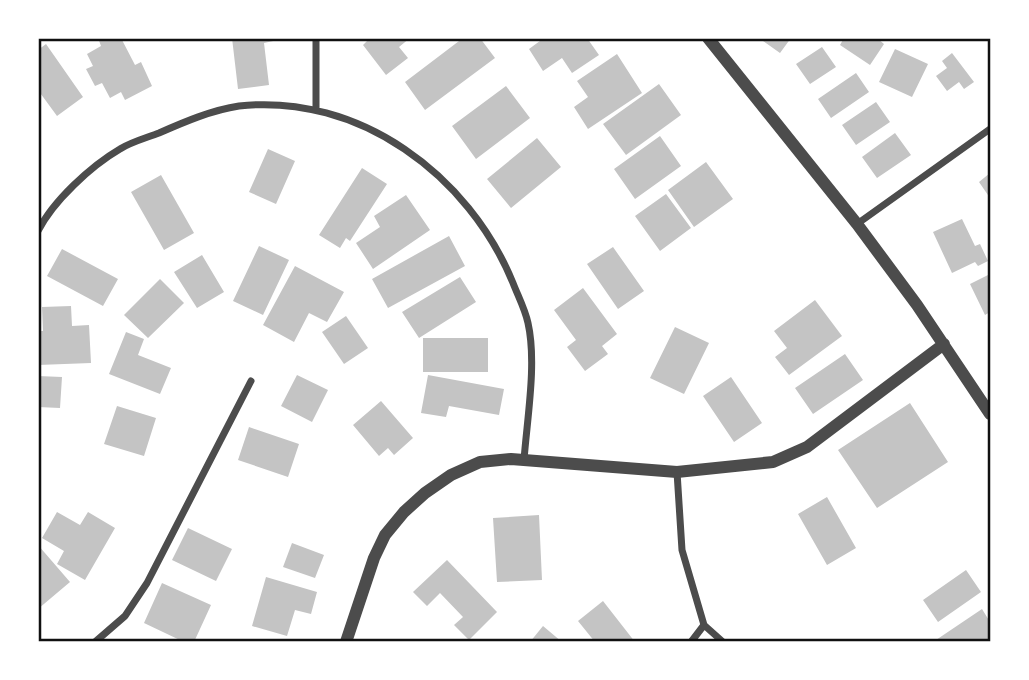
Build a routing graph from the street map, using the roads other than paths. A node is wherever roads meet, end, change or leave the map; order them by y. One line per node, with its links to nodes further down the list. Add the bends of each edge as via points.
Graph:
1 (316, 38): 3 (street)
2 (708, 38): 5 (street)
3 (316, 109): 6 (street, via 238,107 194,118 120,149 58,201); 10 (street, via 373,130 411,154 456,191 502,256 528,320 532,345)
4 (990, 129): 5 (street)
5 (857, 224): 7 (street)
6 (38, 231)
7 (944, 344): 9 (street); 11 (street, via 807,447 773,463)
8 (251, 381): 13 (street, via 147,583 125,616)
9 (990, 414)
10 (524, 460): 11 (street); 14 (street, via 480,462 450,475 404,512 374,558)
11 (677, 472): 12 (street, via 682,550)
12 (704, 625): 15 (street); 16 (street)
13 (95, 642)
14 (346, 642)
15 (691, 642)
16 (723, 642)

